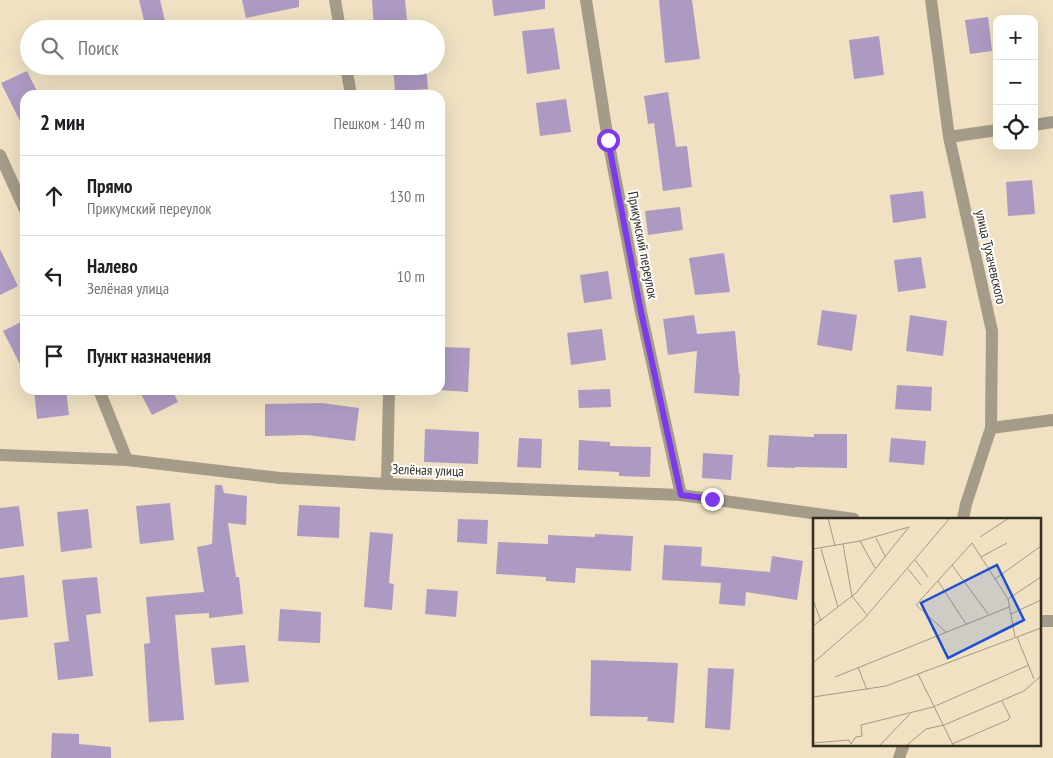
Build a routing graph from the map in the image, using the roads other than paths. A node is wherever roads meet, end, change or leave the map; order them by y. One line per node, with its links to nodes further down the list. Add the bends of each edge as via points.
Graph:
1 (335, 0): 4 (street)
2 (586, 0): 20 (street, Прикумский переулок, via 611,159)
3 (931, 0): 10 (street, улица Тухачевского)
4 (338, 20)
5 (348, 75): 6 (street)
6 (350, 90)
7 (1053, 122): 8 (street)
8 (1038, 124)
9 (993, 131): 10 (street)
10 (949, 137): 16 (street, улица Тухачевского, via 992,331)
11 (0, 155): 12 (street)
12 (20, 199)
13 (101, 395): 18 (street)
14 (389, 395): 19 (street)
15 (1053, 420): 16 (street)
16 (991, 428): 22 (street, улица Тухачевского)
17 (0, 455): 18 (street, Зелёная улица)
18 (127, 460): 19 (street, Зелёная улица, via 280,478)
19 (387, 484): 20 (street, Зелёная улица)
20 (681, 495): 21 (street, Зелёная улица)
21 (847, 518)
22 (963, 518)
23 (1040, 621): 24 (street)
24 (1053, 621)
25 (903, 746): 26 (street)
26 (899, 758)

